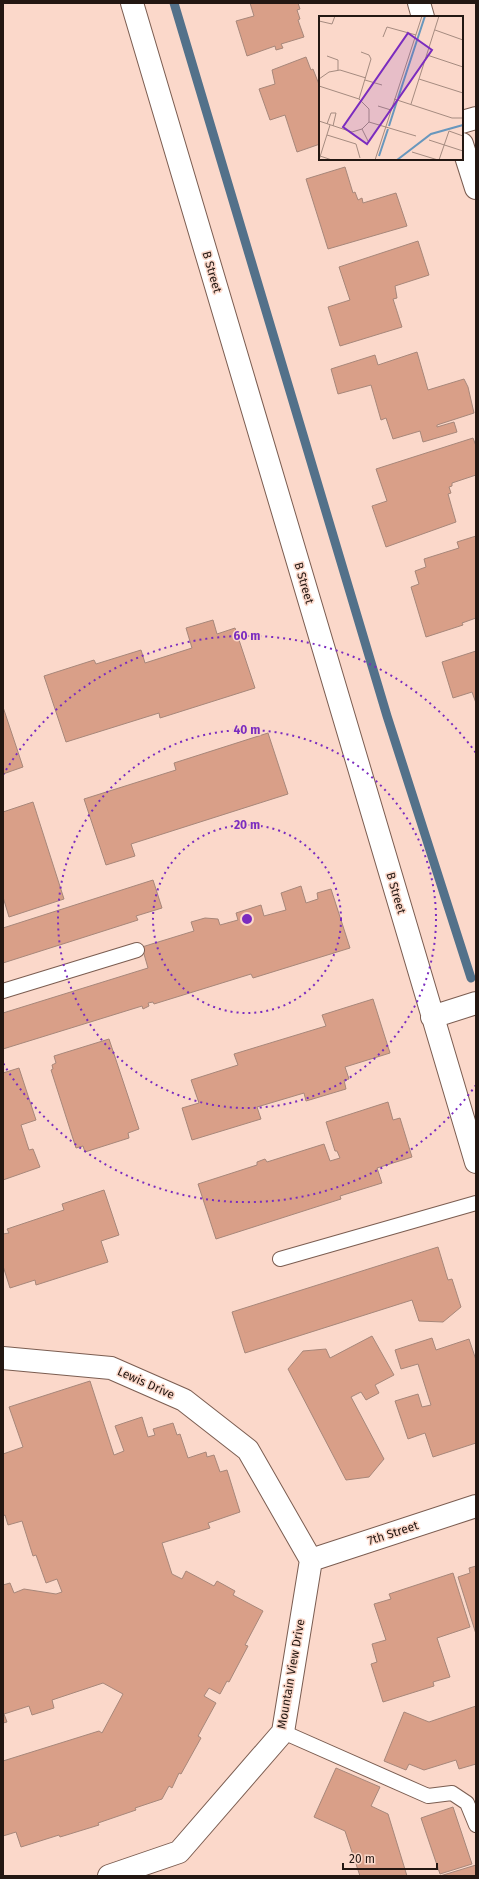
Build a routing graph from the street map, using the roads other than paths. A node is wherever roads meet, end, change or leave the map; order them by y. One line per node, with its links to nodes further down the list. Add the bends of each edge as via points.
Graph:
1 (132, 3): 11 (street, B Street)
2 (418, 3): 3 (street)
3 (423, 16)
4 (476, 118): 5 (street)
5 (463, 122)
6 (463, 147): 7 (street)
7 (476, 188)
8 (138, 950): 9 (lane)
9 (3, 991)
10 (476, 1003): 11 (street)
11 (432, 1017): 12 (street, B Street)
12 (476, 1162)
13 (476, 1203): 14 (lane)
14 (280, 1259)
15 (3, 1358): 17 (street, Lewis Drive, via 112,1368 184,1400 248,1450)
16 (476, 1506): 17 (street, 7th Street)
17 (311, 1560): 18 (street, Mountain View Drive)
18 (283, 1732): 19 (lane, via 428,1796 452,1793 467,1803); 20 (street, Mountain View Drive, via 179,1852)
19 (476, 1825)
20 (109, 1876)

